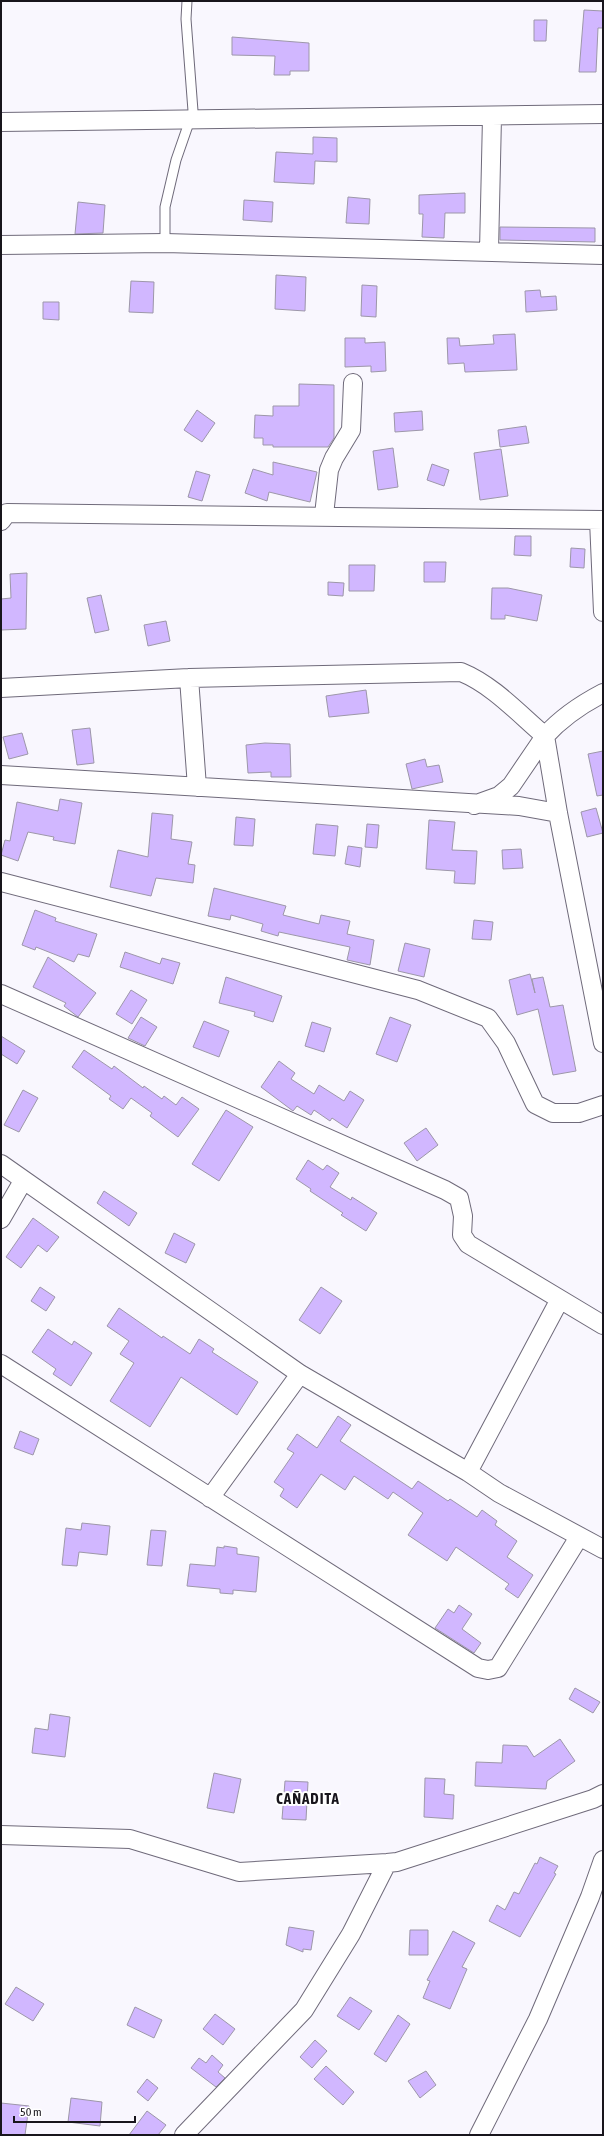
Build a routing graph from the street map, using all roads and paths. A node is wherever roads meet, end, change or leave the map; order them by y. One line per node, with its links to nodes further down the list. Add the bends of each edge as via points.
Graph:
1 (187, 1): 4 (lane, via 193,112)
2 (603, 114): 3 (street)
3 (492, 117): 4 (street); 8 (street)
4 (191, 120): 5 (street); 6 (lane, via 176,160 165,207)
5 (1, 122)
6 (165, 242): 7 (street); 8 (street)
7 (1, 245)
8 (489, 251): 9 (street)
9 (603, 255)
10 (353, 383): 11 (street, via 351,430 329,470)
11 (324, 515): 12 (street); 13 (street)
12 (3, 516)
13 (601, 520): 14 (street)
14 (603, 612)
15 (189, 678): 16 (street); 18 (street, via 461,672 490,688); 20 (street)
16 (1, 688)
17 (603, 693): 18 (street, via 576,707)
18 (545, 736): 21 (street, via 511,786 499,796); 22 (street)
19 (1, 775): 20 (street)
20 (197, 787): 21 (street)
21 (474, 804): 22 (street, via 518,806)
22 (558, 813): 25 (street)
23 (1, 882): 26 (street, via 418,990 488,1018 506,1043 535,1104 553,1113 579,1113)
24 (1, 994): 30 (street, via 445,1190 459,1198 463,1216 462,1235 468,1244)
25 (603, 1043)
26 (603, 1105)
27 (1, 1164): 28 (street)
28 (23, 1181): 29 (street); 33 (street)
29 (1, 1219)
30 (559, 1300): 31 (street); 34 (street)
31 (603, 1325)
32 (1, 1364): 35 (street)
33 (300, 1374): 34 (street); 35 (street)
34 (468, 1472): 36 (street, via 499,1493)
35 (210, 1498): 36 (street, via 478,1668 488,1670 498,1668)
36 (579, 1537): 37 (street)
37 (603, 1549)
38 (603, 1794): 41 (street, via 593,1800)
39 (1, 1835): 41 (street, via 130,1839 239,1872)
40 (603, 1860): 43 (street, via 538,2019)
41 (387, 1863): 42 (street, via 352,1934 304,2010)
42 (184, 2135)
43 (479, 2135)

